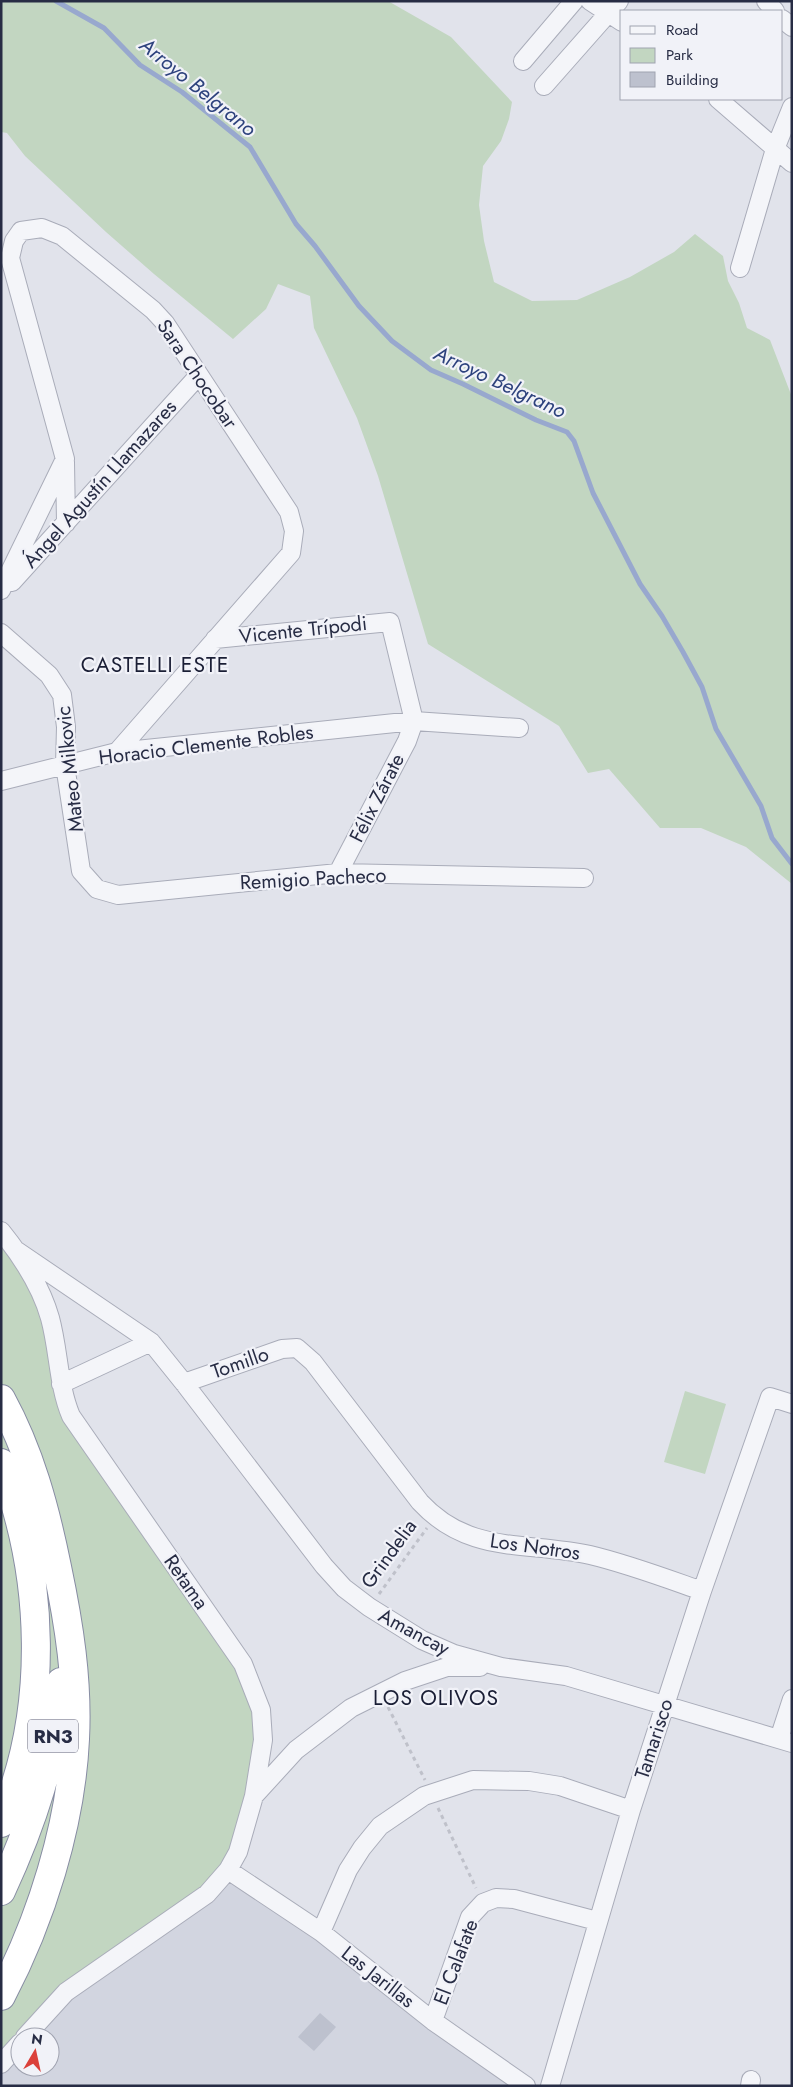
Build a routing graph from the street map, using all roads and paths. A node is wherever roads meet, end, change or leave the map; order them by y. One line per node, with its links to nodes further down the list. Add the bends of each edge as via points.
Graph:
1 (574, 1): 4 (street)
2 (590, 1): 3 (street)
3 (617, 12): 5 (street)
4 (523, 61)
5 (544, 86)
6 (719, 100): 8 (street)
7 (792, 107): 8 (street)
8 (775, 149): 9 (street); 10 (street)
9 (792, 163)
10 (740, 268)
11 (199, 375): 12 (street, Sara Chocobar, via 166,323 62,236 42,228 21,231 14,241 10,258); 13 (street, Ángel Agustín Llamazares); 14 (street, Sara Chocobar, via 289,512 294,531)
12 (65, 459): 13 (street); 15 (street)
13 (66, 523): 16 (street, Ángel Agustín Llamazares)
14 (291, 553): 18 (street, Vicente Trípodi)
15 (1, 590)
16 (1, 594)
17 (1, 633): 22 (street, Mateo Milkovic, via 50,675 62,696)
18 (215, 639): 19 (street, Vicente Trípodi, via 390,622); 21 (street, Vicente Trípodi)
19 (414, 721): 20 (street, Horacio Clemente Robles); 21 (street, Horacio Clemente Robles); 25 (street, Félix Zárate, via 407,741)
20 (519, 728)
21 (117, 752): 22 (street, Horacio Clemente Robles)
22 (66, 765): 23 (street, Horacio Clemente Robles); 24 (street, Mateo Milkovic)
23 (1, 782)
24 (81, 871): 25 (street, Remigio Pacheco, via 97,889 118,895)
25 (338, 873): 26 (street, Remigio Pacheco)
26 (584, 878)
27 (1, 1231): 28 (street)
28 (17, 1251): 29 (street, Amancay); 32 (street, Retama, via 37,1285 50,1317)
29 (151, 1342): 31 (street, Amancay); 32 (street)
30 (297, 1348): 31 (street, Tomillo, via 282,1349); 36 (street, Los Notros, via 313,1362)
31 (184, 1383): 39 (street, Amancay, via 324,1566 344,1588)
32 (61, 1384): 46 (street, Retama, via 71,1416 243,1664 261,1710 263,1740)
33 (1, 1399): 37 (highway, RN3, via 20,1435 35,1478)
34 (792, 1404): 38 (street, Tamarisco, via 770,1396)
35 (1, 1463): 40 (highway, RN3, via 19,1515 28,1556)
36 (434, 1518): 38 (street, Los Notros, via 485,1541 563,1550 612,1560); 39 (path, Grindelia)
37 (58, 1573): 50 (highway, RN3, via 63,1655 48,1763 25,1836); 53 (highway, via 72,1646 75,1740 72,1774 54,1860 16,1968)
38 (702, 1591): 43 (street, Tamarisco)
39 (369, 1607): 41 (street, Amancay, via 422,1640 454,1654)
40 (36, 1662): 45 (highway); 48 (highway, RN3, via 27,1736 19,1772)
41 (501, 1667): 43 (street, Amancay, via 566,1676); 46 (street, via 448,1667 405,1681 351,1708 296,1750)
42 (792, 1699): 44 (street)
43 (665, 1706): 44 (street, Amancay); 47 (street, Tamarisco)
44 (786, 1741)
45 (1, 1768)
46 (254, 1796): 49 (street, Retama, via 238,1852)
47 (631, 1810): 51 (street, Tamarisco); 52 (street, via 560,1786 529,1781 473,1780 424,1796 380,1826 362,1848 348,1870)
48 (1, 1823)
49 (228, 1870): 52 (street, Las Jarillas); 55 (street, Retama, via 207,1894 66,1992)
50 (1, 1891)
51 (597, 1922): 54 (street, El Calafate, via 514,1899 496,1898 483,1903 470,1917); 59 (street, Tamarisco)
52 (321, 1932): 54 (street, Las Jarillas)
53 (1, 1996)
54 (433, 2021): 58 (street, Las Jarillas)
55 (34, 2027)
56 (10, 2054): 57 (street)
57 (1, 2064)
58 (526, 2086)
59 (550, 2086)

